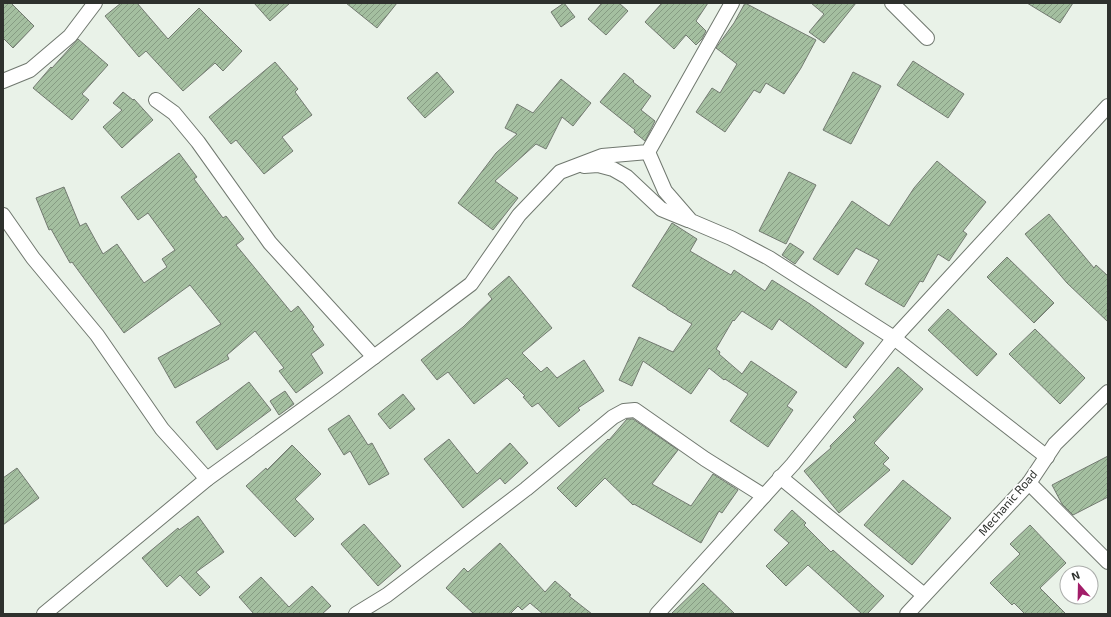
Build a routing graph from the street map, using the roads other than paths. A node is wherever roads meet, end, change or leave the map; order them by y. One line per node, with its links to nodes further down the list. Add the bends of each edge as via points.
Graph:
1 (95, 3): 5 (street, via 70,36 30,70)
2 (732, 3): 8 (street)
3 (892, 3): 4 (street)
4 (927, 38)
5 (3, 81)
6 (156, 100): 13 (street, via 174,113 198,142 270,243)
7 (1108, 106): 12 (street)
8 (648, 152): 9 (street, via 602,156); 11 (street, via 665,190)
9 (572, 167): 11 (street, via 598,165 613,169 627,177 661,209); 13 (street, via 560,172 519,215 471,284)
10 (3, 215): 17 (street, via 33,258 97,335 162,429)
11 (691, 221): 12 (street, via 731,238 768,258)
12 (894, 338): 15 (street); 16 (street)
13 (374, 357): 17 (street)
14 (1108, 392): 15 (street, Mechanic Road, via 1055,444)
15 (1047, 456): 18 (street, Mechanic Road)
16 (780, 477): 19 (street); 21 (street)
17 (207, 480): 22 (street)
18 (1029, 483): 20 (street); 21 (street, Mechanic Road)
19 (764, 496): 23 (street, via 635,410 624,411 613,417 526,489 387,595); 24 (street)
20 (1108, 562)
21 (921, 603): 25 (street, Mechanic Road)
22 (44, 614)
23 (356, 614)
24 (657, 614)
25 (907, 614)

